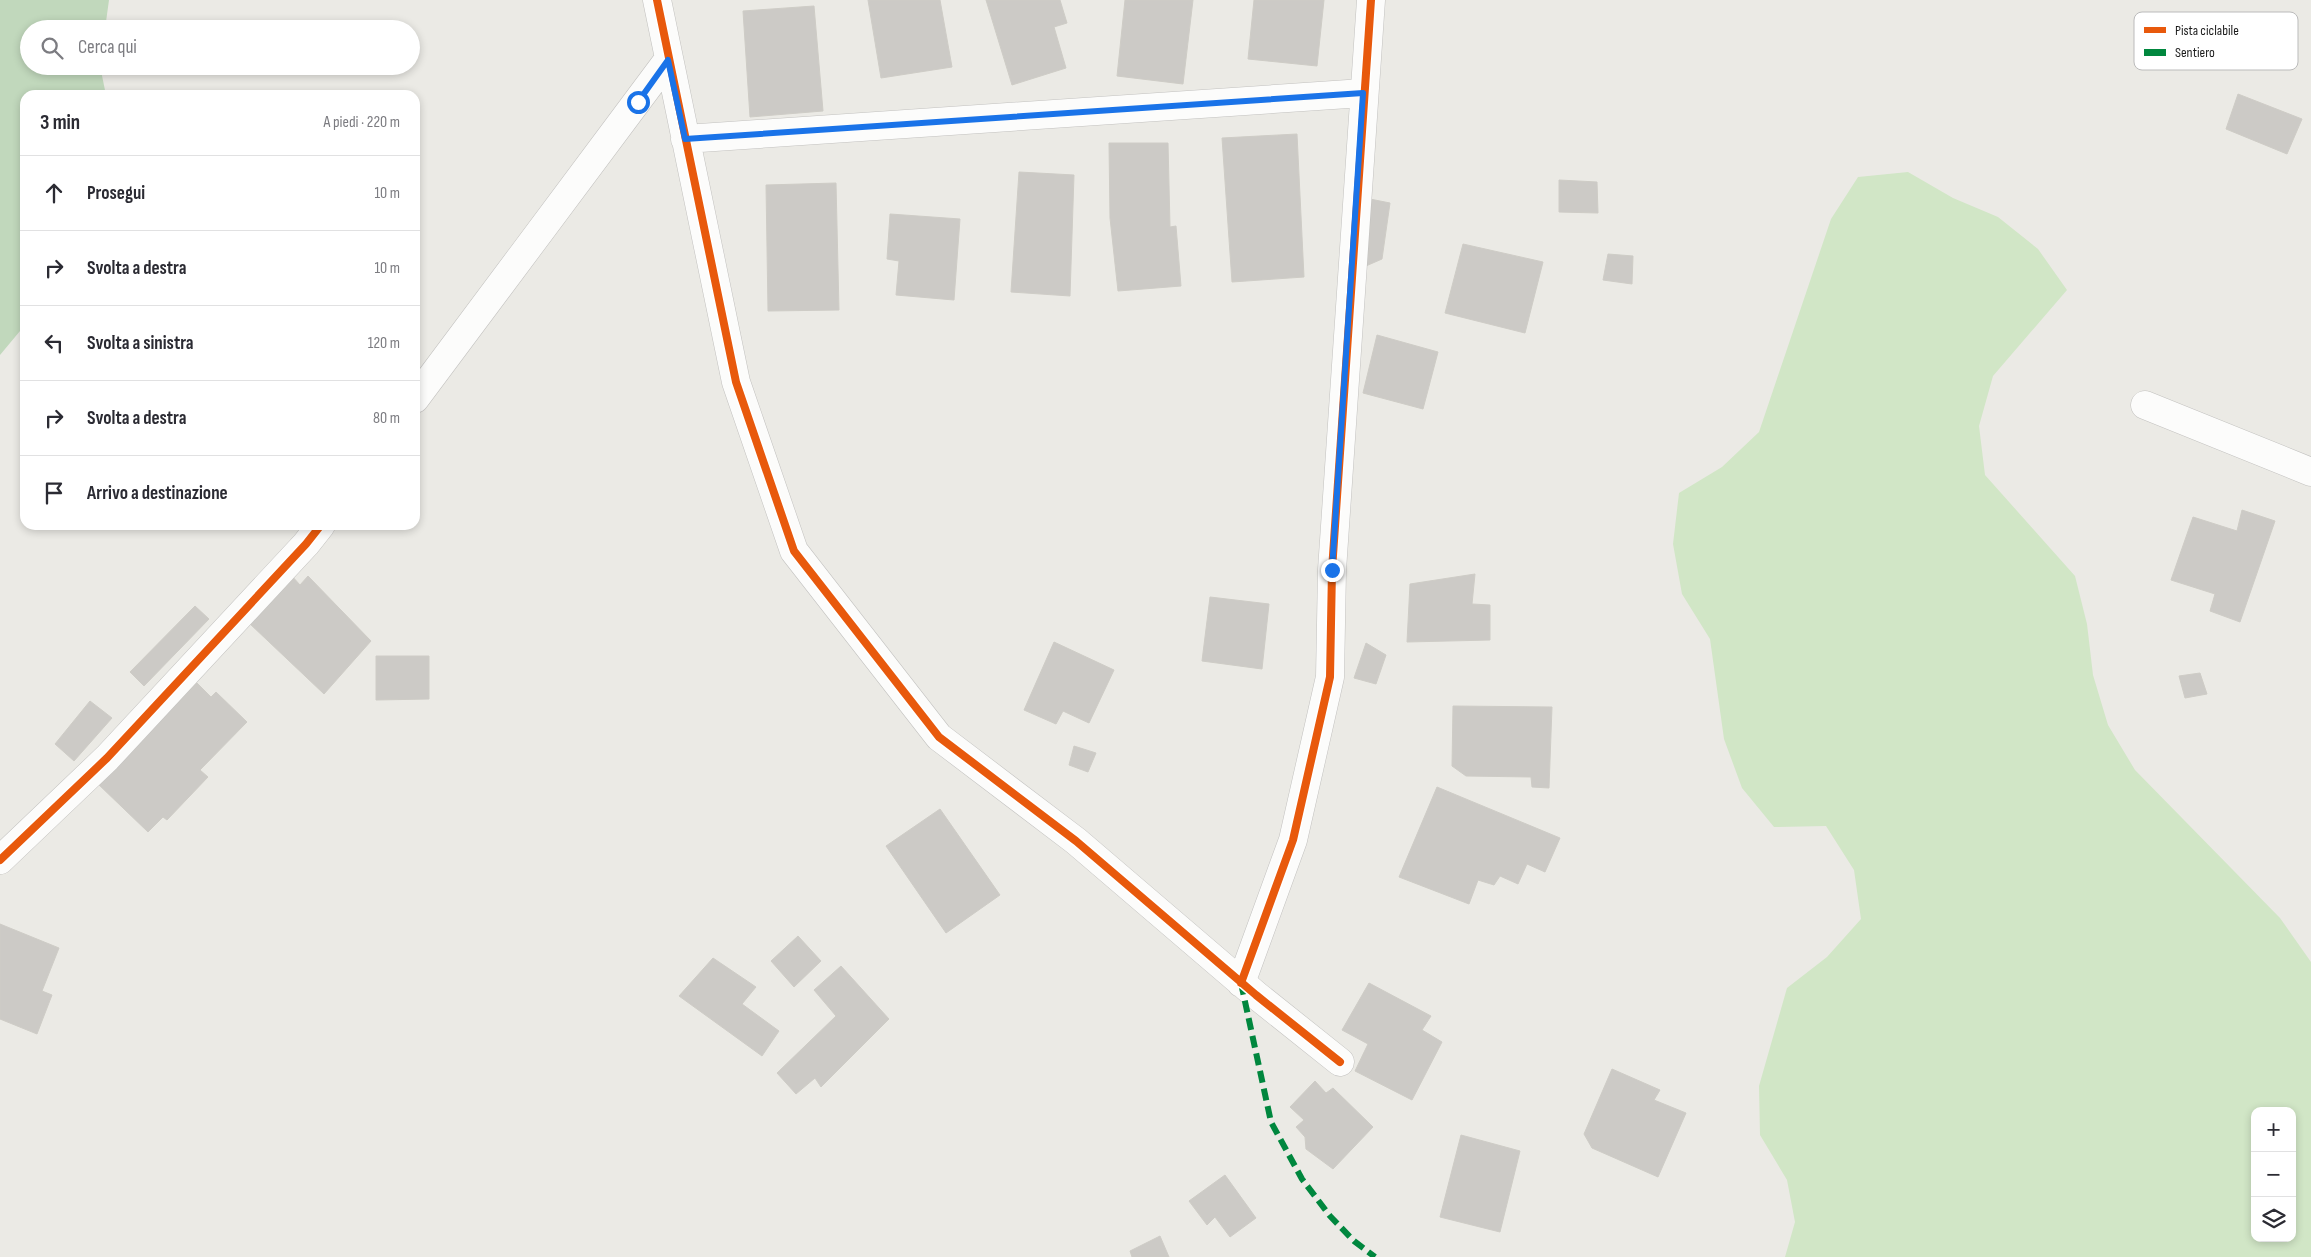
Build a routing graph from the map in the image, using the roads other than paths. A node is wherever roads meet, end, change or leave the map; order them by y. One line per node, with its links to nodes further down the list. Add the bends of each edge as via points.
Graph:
1 (657, 0): 3 (street)
2 (1371, 0): 4 (street)
3 (668, 60): 5 (street); 6 (street)
4 (1363, 93): 5 (street); 11 (street, via 1332,570 1330,677 1294,840)
5 (685, 139): 11 (street, via 736,382 794,551 940,737 1076,840)
6 (420, 392)
7 (2145, 405): 8 (street)
8 (2311, 472)
9 (316, 530): 10 (street, via 107,758)
10 (0, 860)
11 (1241, 983): 12 (street)
12 (1340, 1062)

